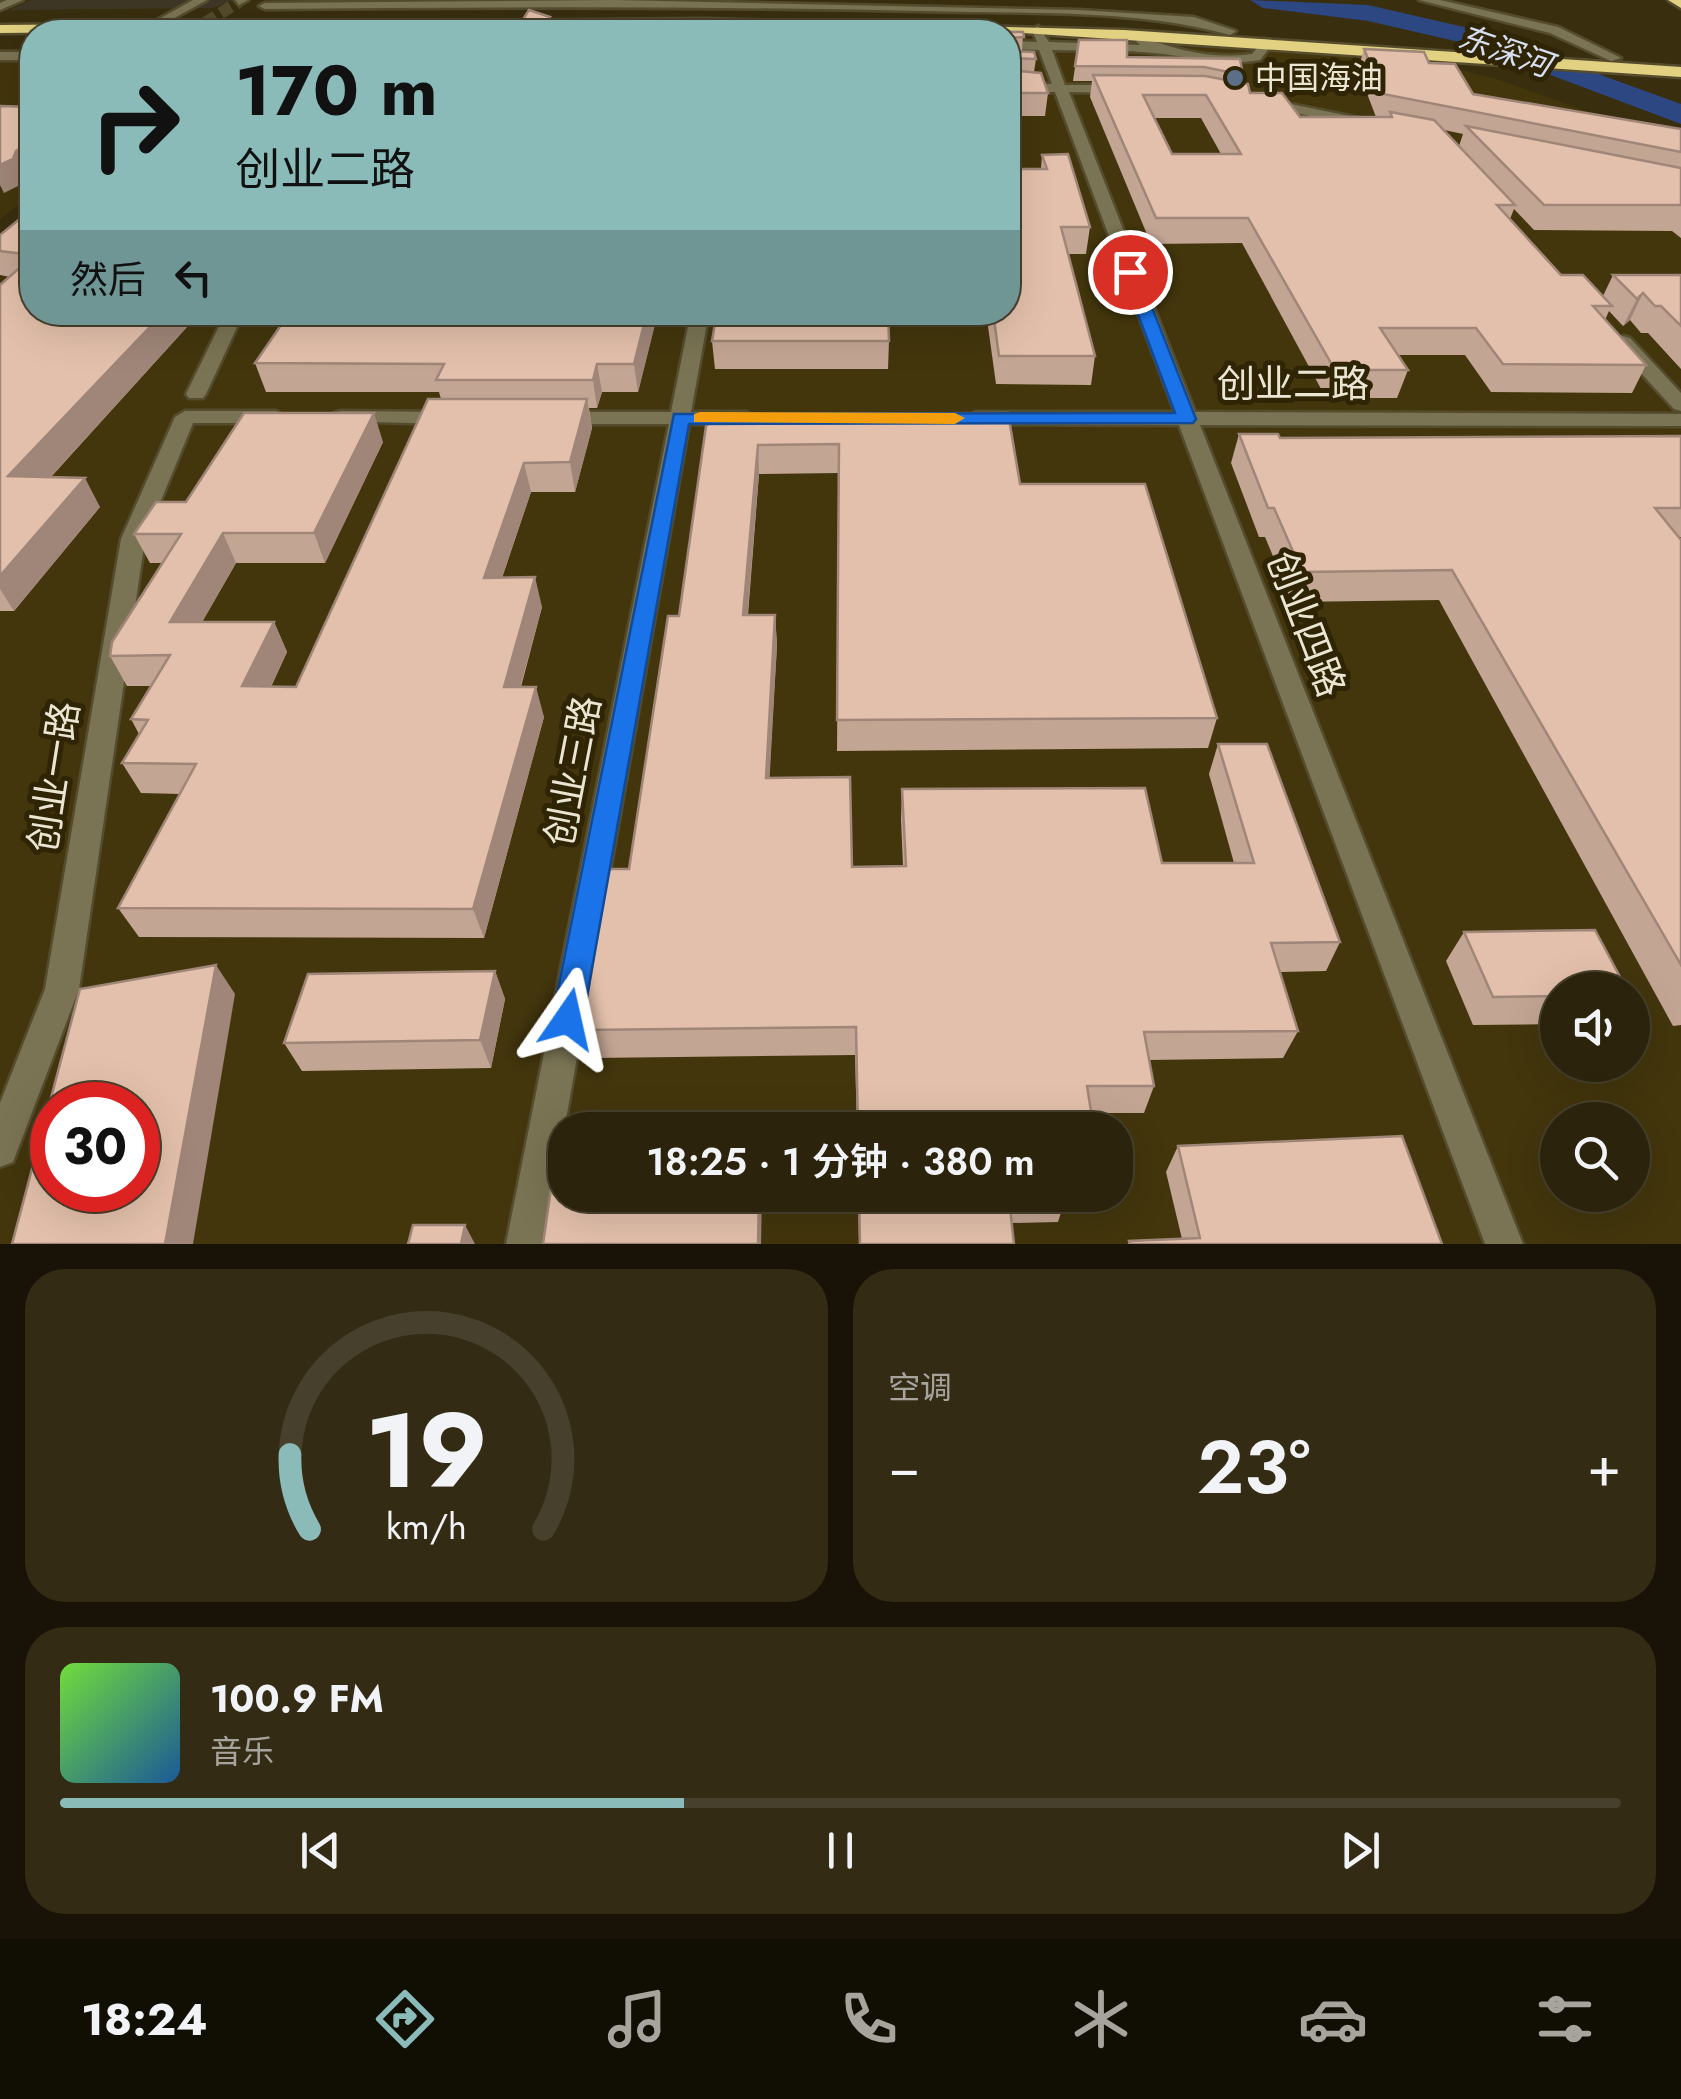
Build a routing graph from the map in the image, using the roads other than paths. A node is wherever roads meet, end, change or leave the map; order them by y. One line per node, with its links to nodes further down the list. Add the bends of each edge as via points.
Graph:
1 (17, 0): 6 (street)
2 (201, 0): 7 (street)
3 (1425, 0): 20 (street, via 1554,30)
4 (268, 3): 5 (street); 8 (street)
5 (680, 6): 8 (highway); 11 (highway)
6 (0, 8)
7 (165, 18): 8 (highway); 9 (highway)
8 (253, 18): 10 (street)
9 (0, 20)
10 (256, 20)
11 (985, 20)
12 (1020, 22): 20 (highway, via 1394,41)
13 (1134, 34): 14 (highway); 16 (street); 18 (highway)
14 (1268, 42): 16 (street, via 1256,57 1241,60); 20 (highway)
15 (1020, 49): 18 (street)
16 (1155, 49): 18 (street)
17 (1020, 56): 18 (highway)
18 (1046, 59): 22 (street); 23 (street); 36 (street, 创业四路)
19 (1681, 61): 20 (highway)
20 (1621, 63): 21 (highway)
21 (1681, 74)
22 (1020, 79)
23 (1147, 88)
24 (1238, 97): 25 (street)
25 (1394, 129)
26 (228, 325): 30 (street, 创业一路)
27 (698, 325): 33 (street, 创业三路)
28 (1616, 334): 29 (street)
29 (1681, 405)
30 (191, 406): 31 (street, via 314,417); 38 (street, 创业一路, via 133,539 62,989)
31 (482, 418)
32 (542, 418): 33 (street)
33 (680, 418): 34 (street); 39 (street, 创业三路)
34 (778, 418)
35 (953, 418): 36 (street, 创业二路)
36 (1187, 419): 37 (street, 创业二路); 40 (street, 创业四路)
37 (1681, 420)
38 (0, 1149)
39 (525, 1244)
40 (1504, 1244)

